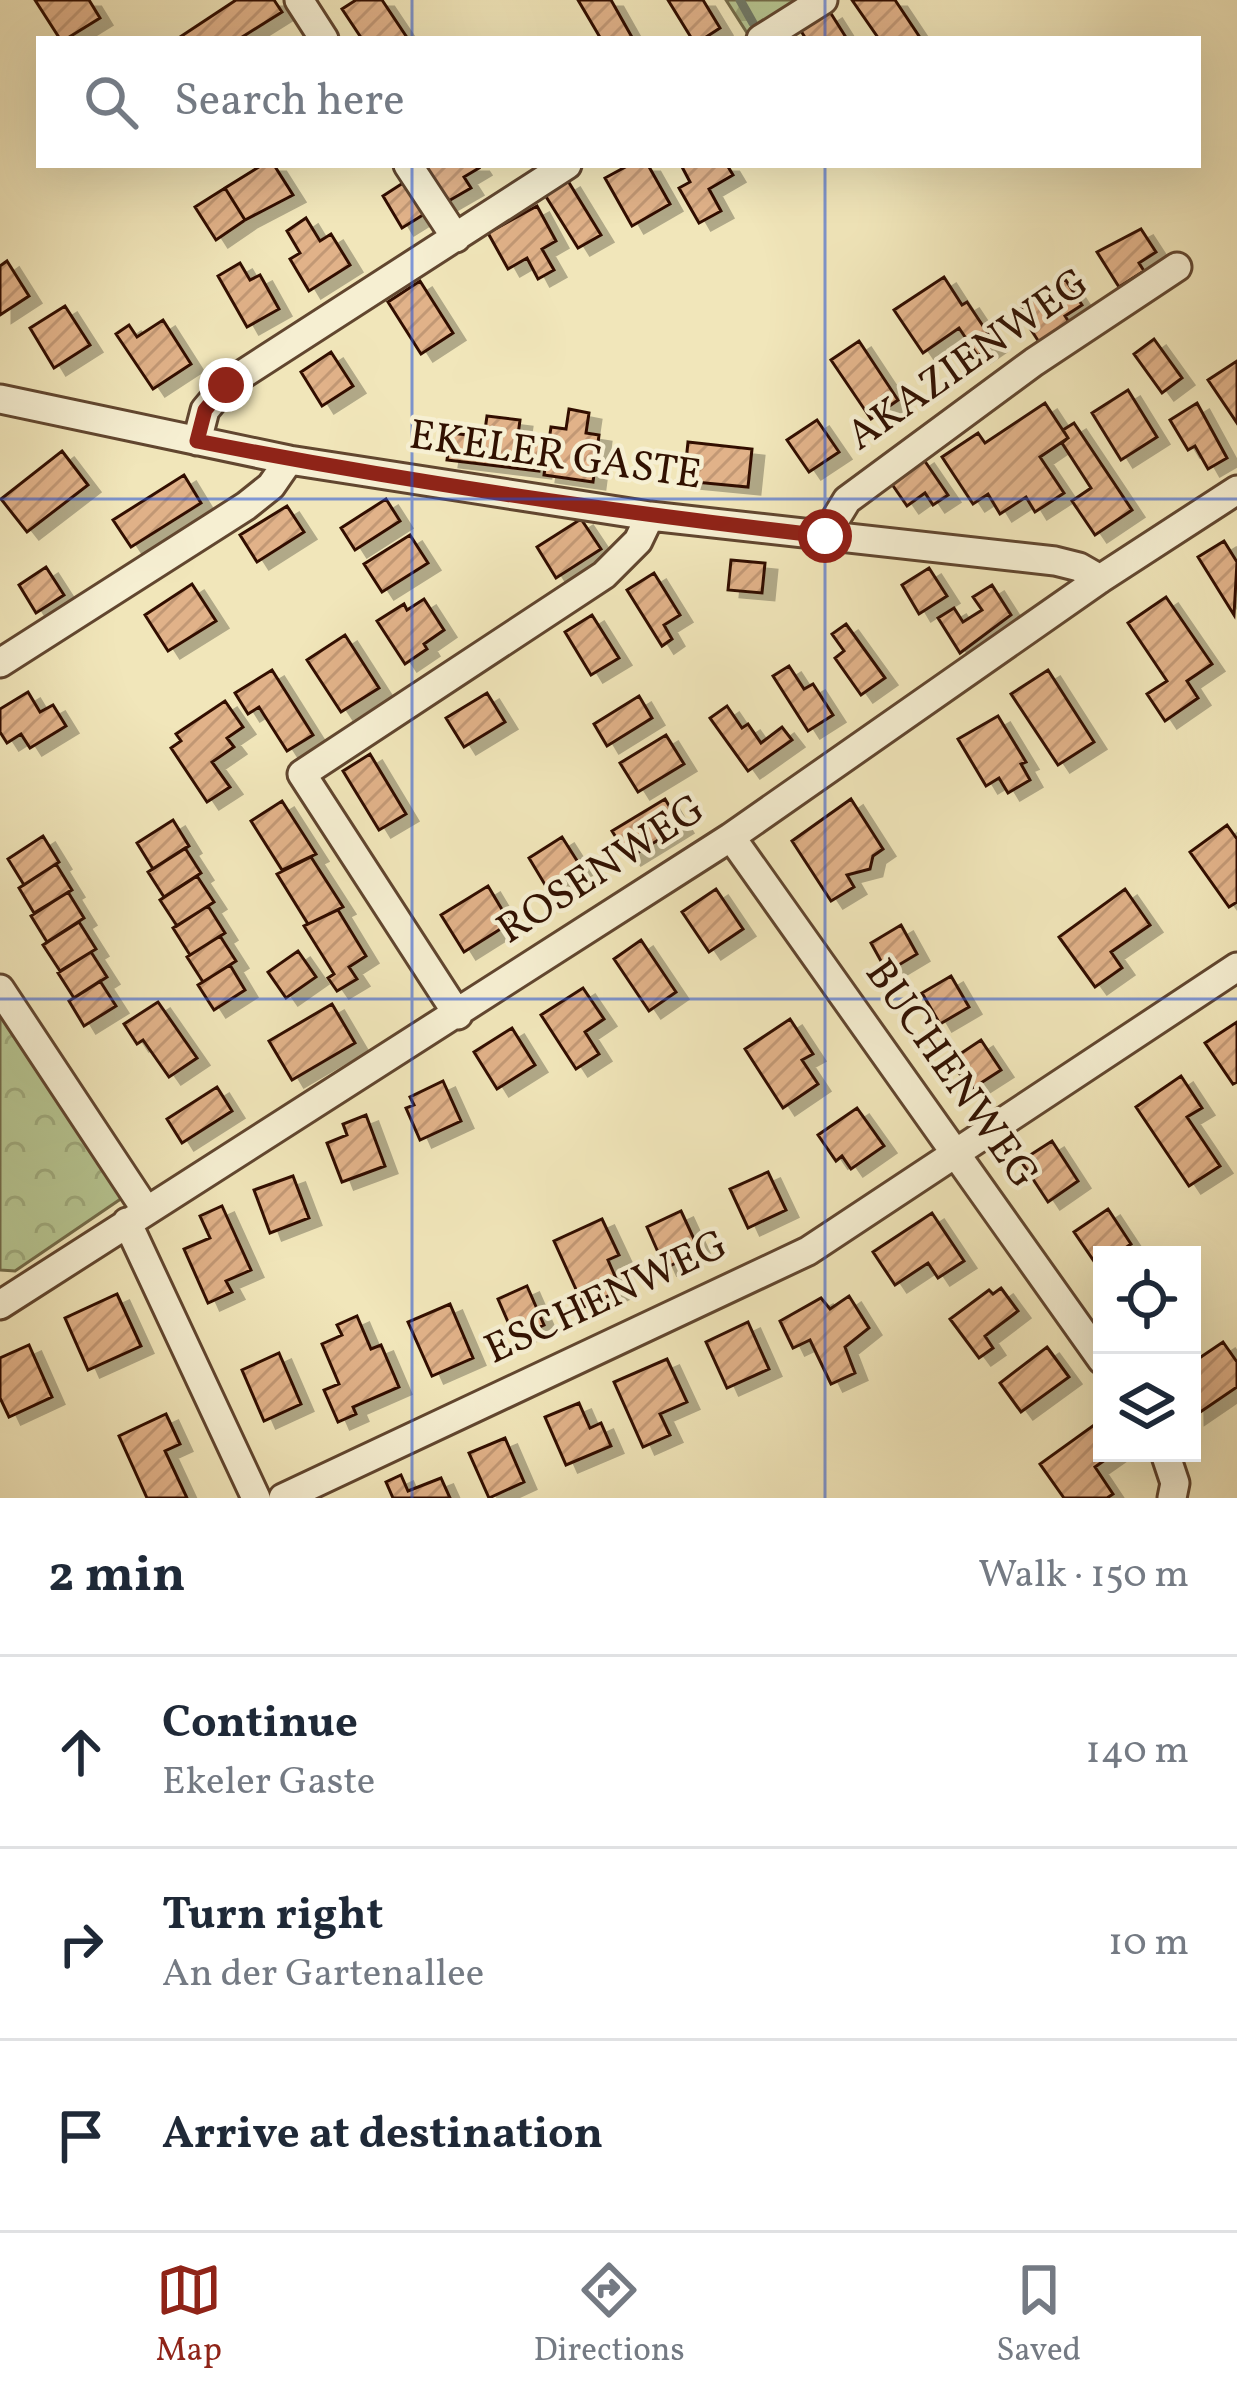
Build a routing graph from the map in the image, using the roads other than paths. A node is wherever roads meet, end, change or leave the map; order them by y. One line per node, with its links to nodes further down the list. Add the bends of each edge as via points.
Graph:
1 (298, 0): 3 (street)
2 (823, 0): 4 (street)
3 (322, 36)
4 (766, 36)
5 (410, 168): 7 (street)
6 (562, 168): 7 (street)
7 (456, 238): 10 (street, via 226,385 205,410)
8 (1177, 267): 14 (street, AKAZIENWEG, via 847,500)
9 (0, 399): 10 (street, EKELER GASTE)
10 (197, 441): 11 (street, EKELER GASTE)
11 (290, 460): 13 (street, EKELER GASTE); 16 (street, via 246,506)
12 (1237, 490): 15 (street, ROSENWEG)
13 (650, 516): 14 (street, EKELER GASTE); 20 (street, via 638,542 604,574 302,774)
14 (825, 536): 15 (street, EKELER GASTE, via 1055,561)
15 (1100, 579): 17 (street, ROSENWEG)
16 (0, 663)
17 (731, 837): 20 (street, ROSENWEG); 21 (street, BUCHENWEG)
18 (1237, 967): 21 (street, ESCHENWEG)
19 (0, 989): 22 (street)
20 (458, 1015): 22 (street, ROSENWEG)
21 (955, 1156): 24 (street, BUCHENWEG); 27 (street, ESCHENWEG, via 808,1251)
22 (136, 1216): 23 (street, ROSENWEG); 26 (street)
23 (0, 1305)
24 (1098, 1354)
25 (1168, 1462): 28 (street)
26 (256, 1498)
27 (284, 1498)
28 (1172, 1498)

